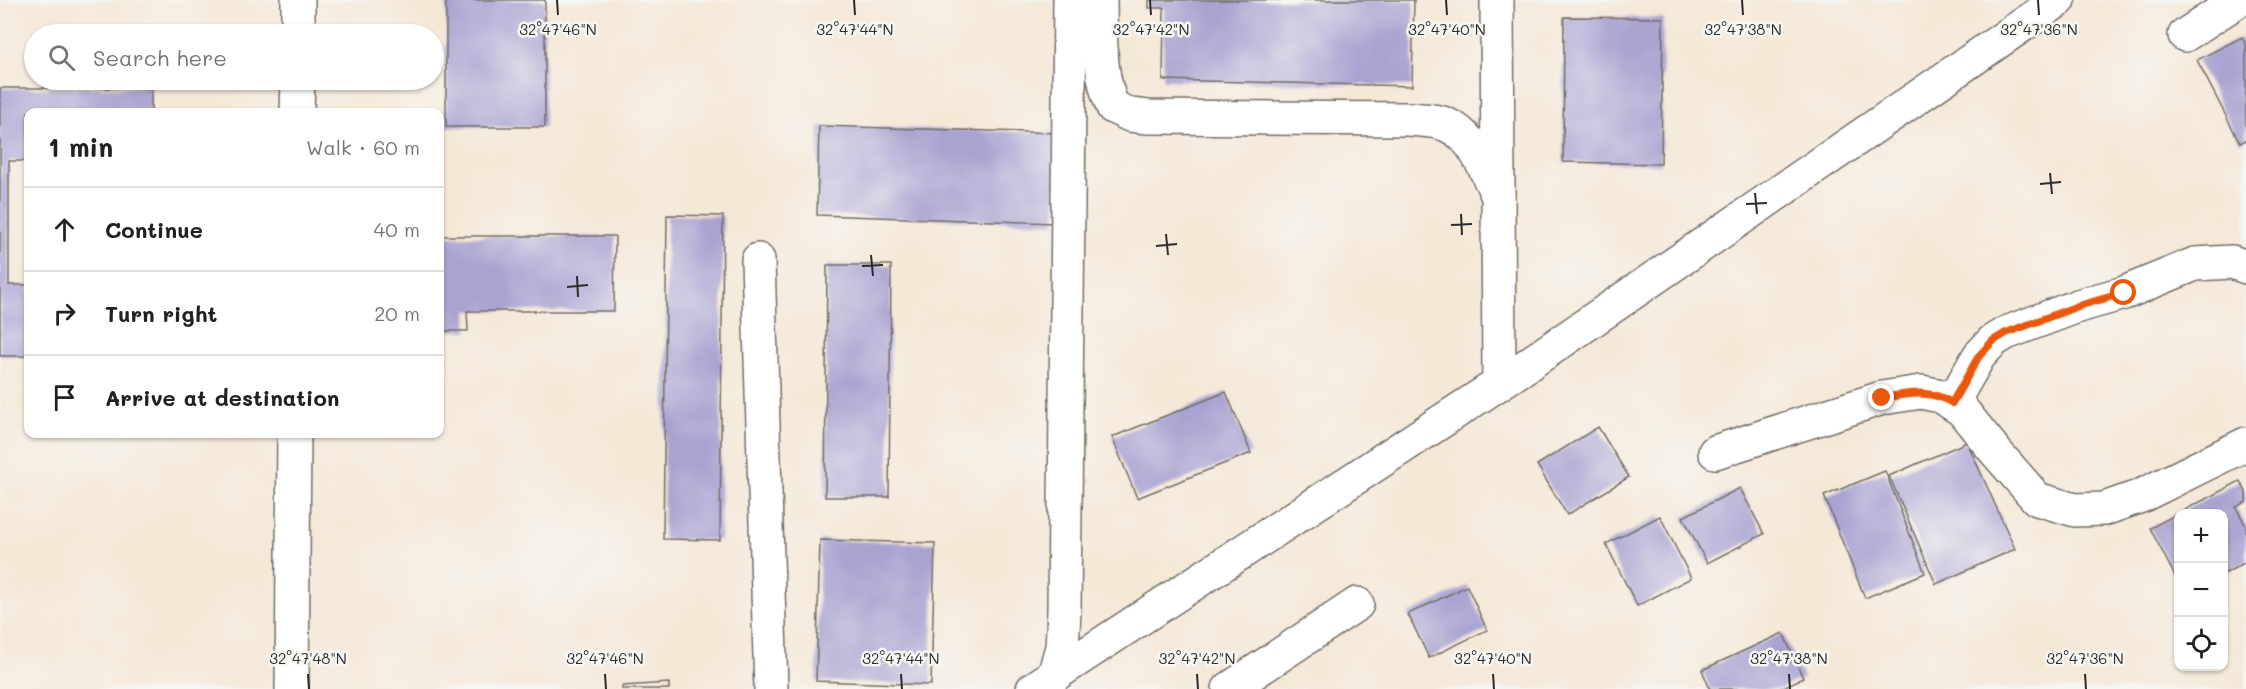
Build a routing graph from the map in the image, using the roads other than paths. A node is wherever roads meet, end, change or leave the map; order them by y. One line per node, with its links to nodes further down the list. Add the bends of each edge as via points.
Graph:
1 (298, 0): 7 (street)
2 (1070, 0): 20 (street, via 1064,610 1062,647)
3 (1100, 0): 11 (street, via 1101,52 1113,107 1130,115 1148,117 1439,122 1468,140)
4 (1497, 0): 11 (street)
5 (2060, 0): 14 (street)
6 (2239, 0): 8 (street)
7 (298, 24)
8 (2185, 35)
9 (297, 90): 10 (street)
10 (297, 108)
11 (1498, 196): 14 (street)
12 (758, 260): 22 (street)
13 (2246, 267): 15 (street, via 2232,262 2195,264 2006,333 1979,356)
14 (1499, 382): 20 (street)
15 (1952, 403): 17 (street, via 2037,499 2075,510 2104,509 2141,496); 18 (street, via 1921,392 1882,398)
16 (294, 438): 21 (street)
17 (2246, 444)
18 (1715, 452)
19 (1357, 604): 23 (street)
20 (1044, 682)
21 (292, 689)
22 (771, 689)
23 (1229, 689)

